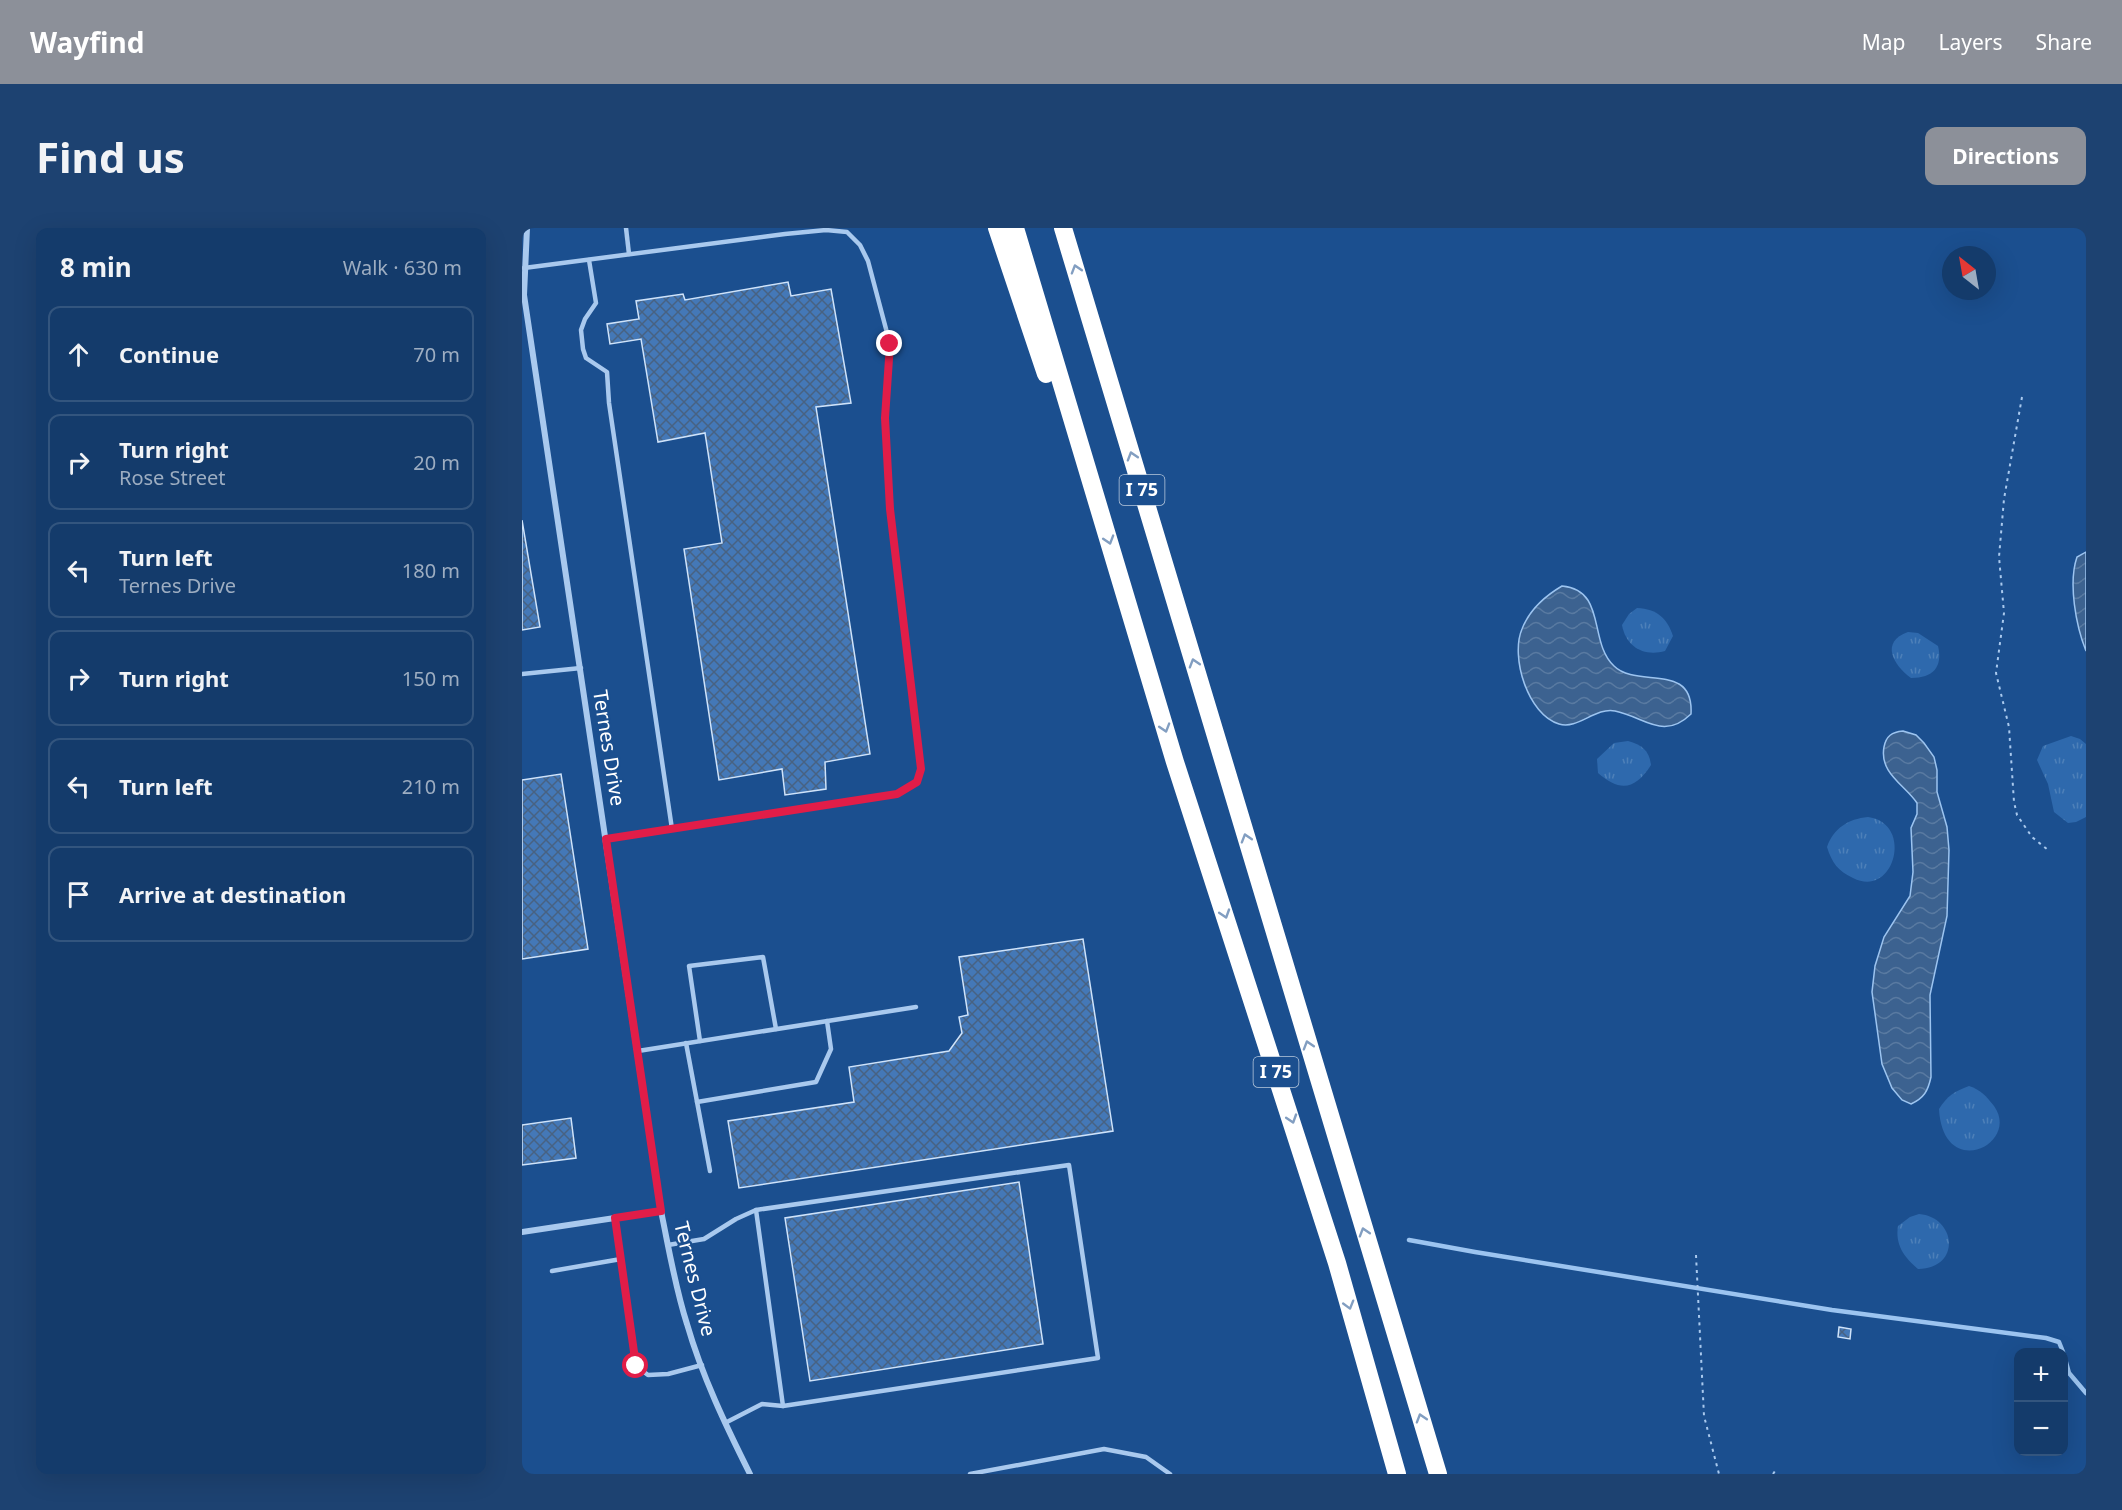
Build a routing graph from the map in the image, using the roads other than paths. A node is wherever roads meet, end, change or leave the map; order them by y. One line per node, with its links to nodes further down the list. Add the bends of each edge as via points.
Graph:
1 (527, 228): 6 (street, Ternes Drive)
2 (626, 228): 7 (lane)
3 (997, 228): 10 (highway, via 1071,445)
4 (1015, 228): 10 (highway, I 75)
5 (1065, 232): 37 (highway, I 75, one-way to 5)
6 (524, 238): 9 (street, Ternes Drive)
7 (629, 255): 8 (lane); 13 (lane, via 785,234 847,232 868,261 890,344 885,418 890,509 921,769 917,782 897,794)
8 (589, 260): 9 (lane); 13 (lane, via 596,303 581,330 583,349 586,358 607,372)
9 (524, 268): 11 (street, Ternes Drive, via 524,295)
10 (1092, 484): 36 (highway, I 75, one-way to 36, via 1175,762 1337,1263)
11 (581, 668): 12 (lane); 14 (street, Ternes Drive)
12 (522, 674)
13 (672, 829): 14 (lane)
14 (606, 839): 20 (street, Ternes Drive)
15 (916, 1007): 16 (lane)
16 (827, 1021): 17 (lane); 21 (lane, via 831,1049 816,1082)
17 (776, 1029): 18 (lane); 18 (lane, via 763,957 689,966)
18 (700, 1041): 19 (lane)
19 (686, 1043): 20 (lane); 21 (lane)
20 (639, 1051): 24 (street, Ternes Drive)
21 (698, 1102): 22 (lane)
22 (710, 1171)
23 (756, 1210): 27 (lane, via 704,1239); 31 (lane); 31 (lane, via 1069,1165 1098,1358)
24 (661, 1211): 25 (street); 27 (street, Ternes Drive)
25 (615, 1218): 26 (street); 28 (lane)
26 (522, 1232)
27 (668, 1245): 30 (street, Ternes Drive, via 687,1325)
28 (621, 1259): 29 (lane); 30 (lane, via 636,1366 648,1375)
29 (552, 1271)
30 (702, 1365): 32 (street, Ternes Drive)
31 (783, 1406): 32 (lane, via 762,1404)
32 (725, 1423): 33 (street, Ternes Drive)
33 (750, 1474)
34 (970, 1474): 35 (lane, via 1104,1449 1146,1457)
35 (1170, 1474)
36 (1397, 1474)
37 (1438, 1474)

